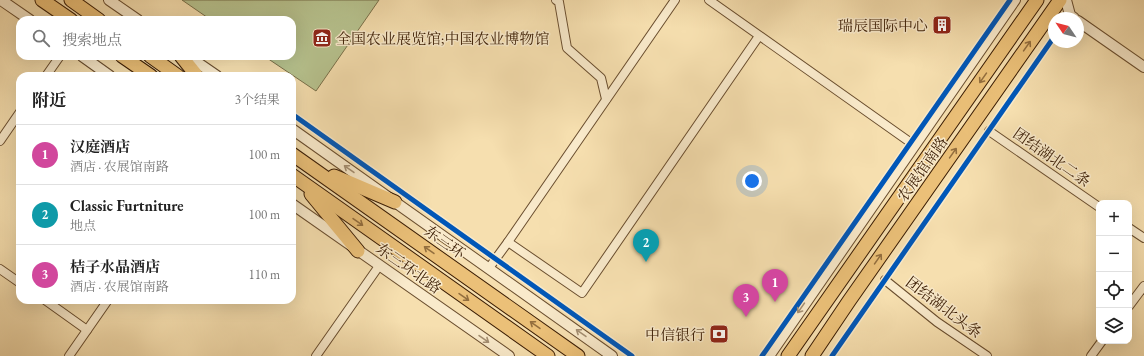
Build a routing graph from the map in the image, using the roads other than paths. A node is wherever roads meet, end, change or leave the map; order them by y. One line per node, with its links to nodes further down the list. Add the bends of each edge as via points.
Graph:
1 (1, 0): 13 (street)
2 (42, 0): 14 (main road)
3 (71, 0): 15 (main road)
4 (109, 0): 16 (street)
5 (556, 0): 32 (street, via 559,2 567,48 601,78)
6 (676, 0): 32 (street)
7 (709, 0): 18 (street)
8 (1015, 0): 37 (street, 农展馆南路)
9 (1037, 0): 66 (main road, 农展馆南路, one-way to 66)
10 (1060, 0): 67 (main road, 农展馆南路, one-way to 10)
11 (1066, 0): 12 (street)
12 (1069, 12)
13 (24, 16)
14 (65, 16)
15 (93, 16)
16 (132, 16)
17 (1084, 25): 25 (street)
18 (759, 36): 37 (street); 46 (street, via 582,293)
19 (57, 60): 26 (street)
20 (88, 60): 27 (street)
21 (128, 60): 28 (main road)
22 (156, 60): 29 (main road)
23 (184, 60): 30 (main road)
24 (194, 60): 31 (street)
25 (1144, 67)
26 (49, 72)
27 (104, 72)
28 (145, 72)
29 (172, 72)
30 (194, 72)
31 (211, 72)
32 (606, 99): 46 (street)
33 (16, 118): 36 (street)
34 (989, 131): 42 (street, 团结湖北二条)
35 (296, 132): 41 (street, one-way to 35)
36 (0, 141)
37 (914, 145): 65 (street, 农展馆南路, one-way to 65)
38 (296, 157): 39 (main road, 东三环)
39 (309, 165): 41 (main road); 63 (main road, 东三环, one-way to 39)
40 (296, 178): 47 (main road); 62 (main road, one-way to 62)
41 (395, 202): 50 (street)
42 (1096, 205)
43 (296, 207): 47 (street, 东三环北路)
44 (1132, 230): 45 (street)
45 (1144, 238)
46 (508, 242): 50 (street)
47 (358, 251): 48 (street, 东三环北路)
48 (379, 266): 60 (street); 61 (street, 东三环北路, one-way to 61)
49 (0, 268): 51 (street)
50 (488, 268): 64 (street, one-way to 50)
51 (16, 280)
52 (885, 280): 68 (street, 团结湖北头条, via 937,322)
53 (1144, 286): 54 (street)
54 (1132, 302)
55 (51, 304): 57 (street)
56 (105, 304): 57 (street)
57 (87, 330): 59 (street)
58 (1100, 344): 69 (street)
59 (69, 356)
60 (316, 356)
61 (509, 356)
62 (548, 356)
63 (578, 356)
64 (612, 356)
65 (769, 356)
66 (788, 356)
67 (812, 356)
68 (987, 356)
69 (1091, 356)

